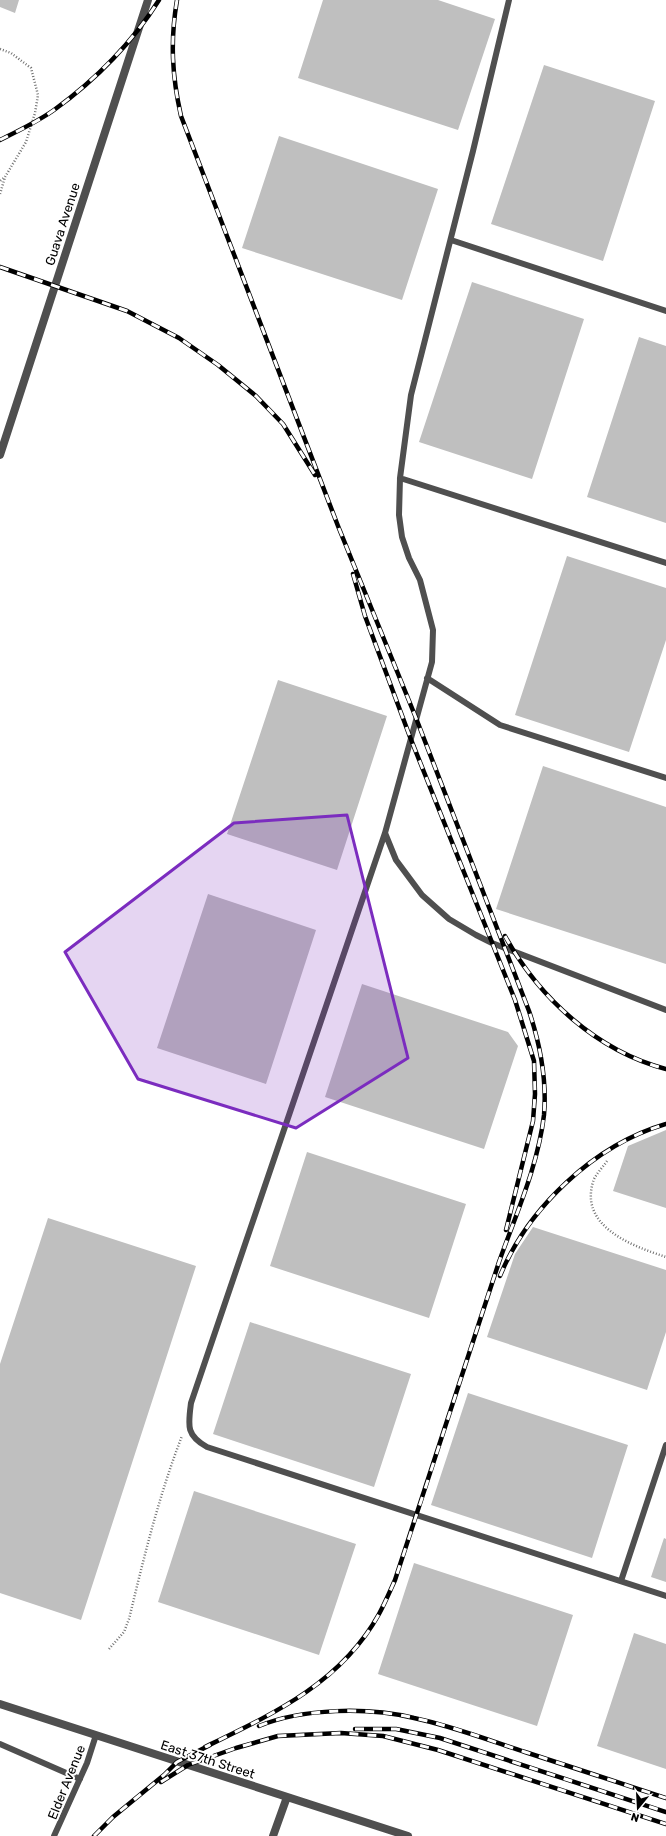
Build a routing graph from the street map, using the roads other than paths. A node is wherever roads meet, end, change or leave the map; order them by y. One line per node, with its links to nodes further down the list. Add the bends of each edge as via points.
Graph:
1 (148, 0): 5 (street, Guava Avenue)
2 (509, 0): 3 (lane)
3 (451, 240): 4 (lane); 6 (lane, via 411,395)
4 (666, 311)
5 (0, 455)
6 (400, 478): 7 (lane); 8 (lane, via 399,515 402,537 420,580 432,630 432,662)
7 (666, 563)
8 (427, 678): 9 (lane, via 500,725); 10 (lane)
9 (666, 778)
10 (385, 833): 11 (lane, via 396,860 422,894 449,919 492,943); 13 (lane, via 191,1403 190,1432 196,1441 208,1447)
11 (666, 1010)
12 (666, 1445): 13 (lane)
13 (621, 1581): 14 (lane)
14 (666, 1596)
15 (0, 1704): 16 (street, East 37th Street)
16 (96, 1735): 18 (lane, Elder Avenue); 19 (street, East 37th Street)
17 (0, 1744): 18 (lane)
18 (80, 1779): 20 (lane, Elder Avenue)
19 (287, 1797): 21 (street); 22 (street, East 37th Street)
20 (54, 1836)
21 (273, 1836)
22 (408, 1836)

